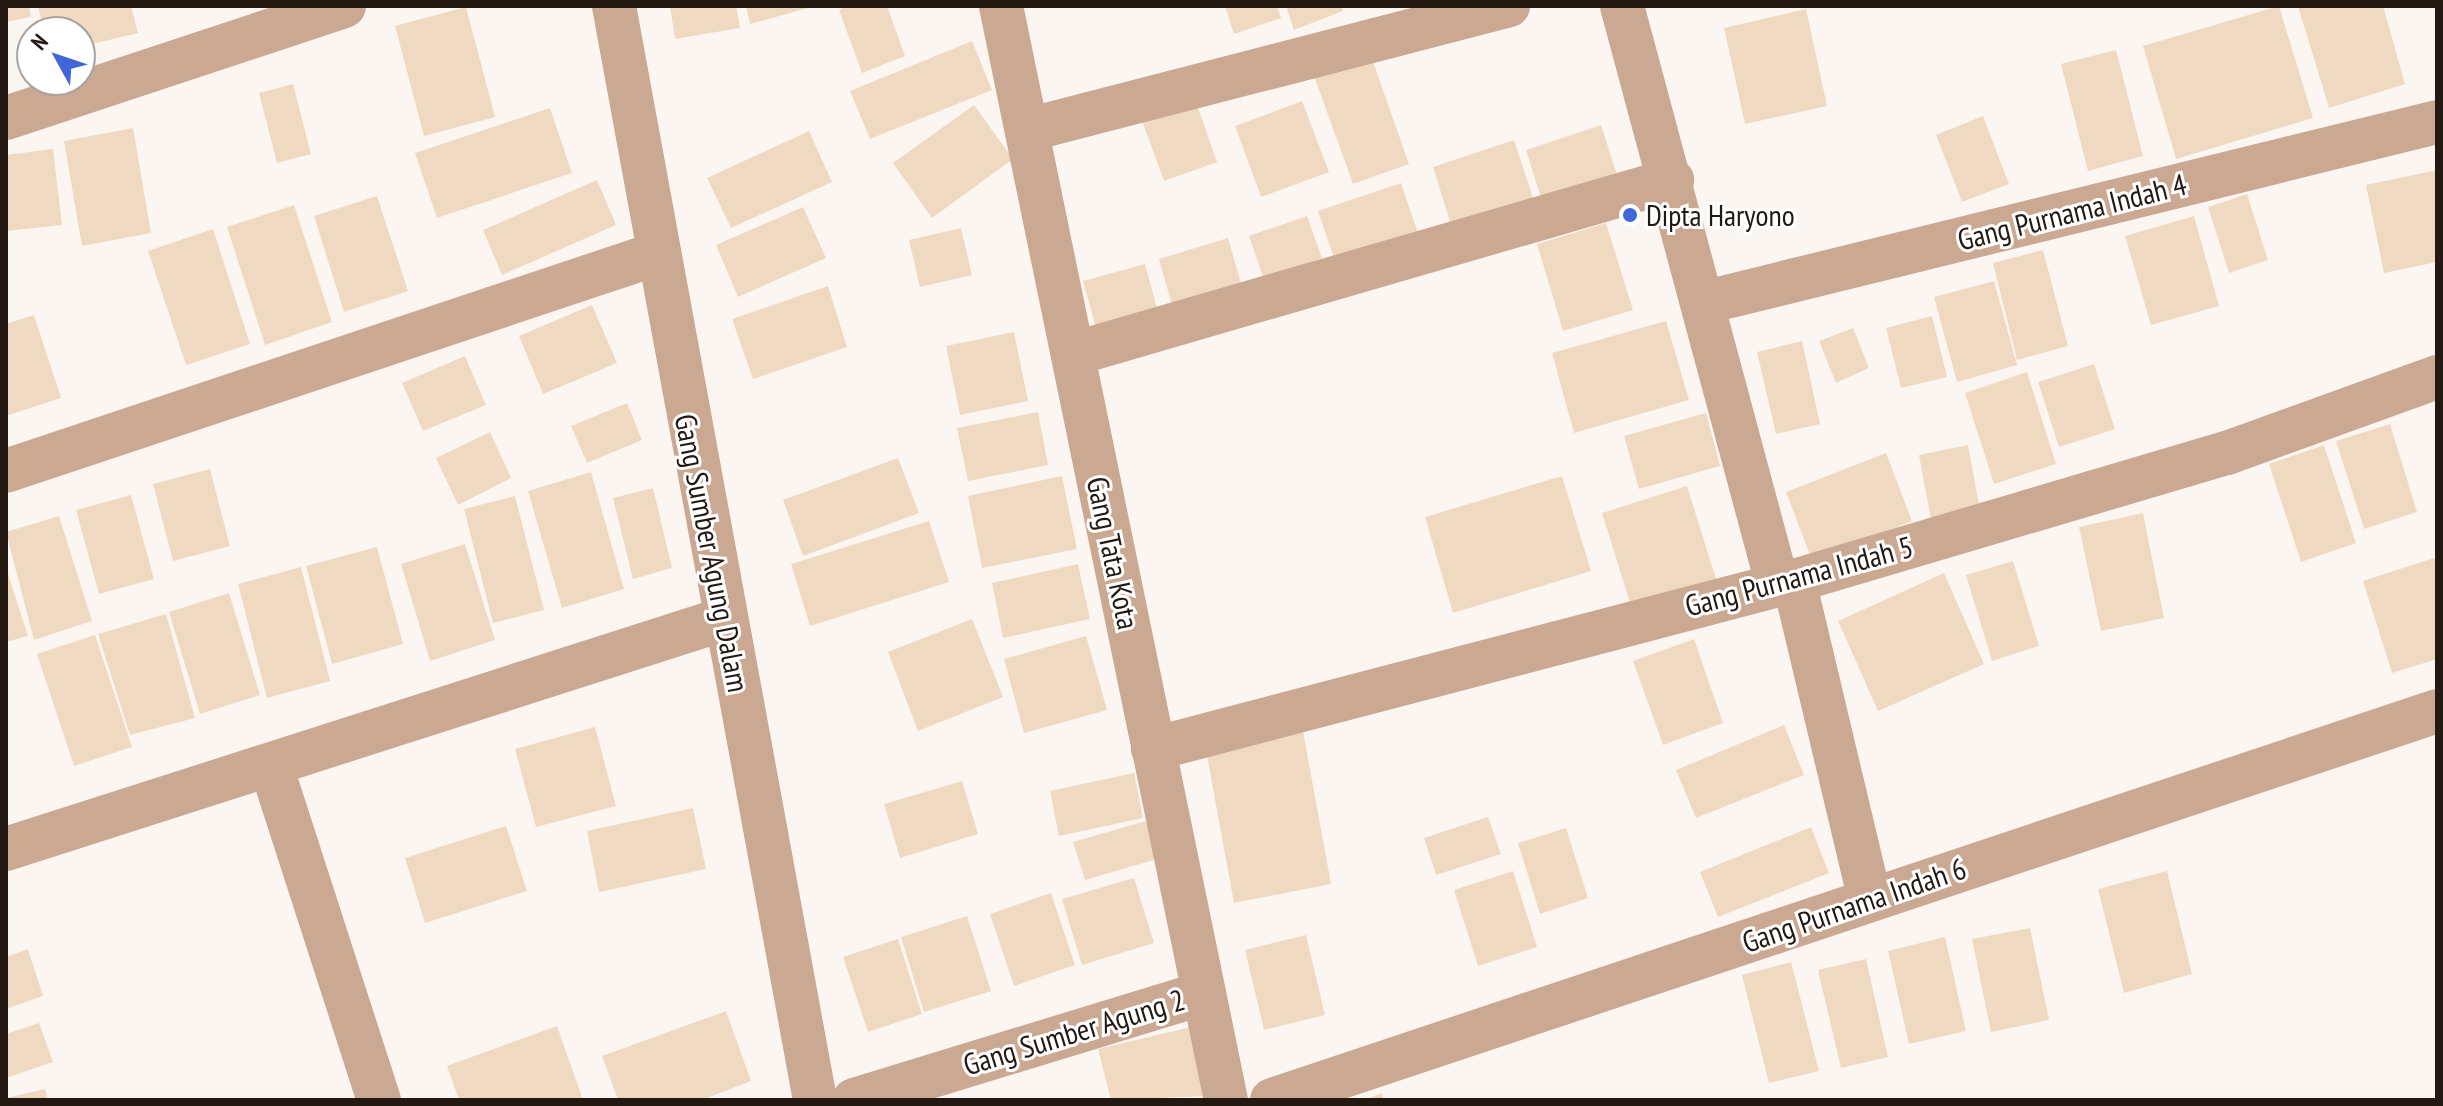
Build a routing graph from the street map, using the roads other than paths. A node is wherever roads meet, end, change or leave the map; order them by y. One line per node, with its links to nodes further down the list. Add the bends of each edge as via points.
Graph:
1 (614, 6): 10 (street, Gang Sumber Agung Dalam)
2 (1001, 6): 8 (street, Gang Tata Kota)
3 (1508, 6): 8 (street)
4 (338, 7): 6 (street)
5 (1629, 8): 9 (street)
6 (6, 118)
7 (2437, 122): 11 (street, Gang Purnama Indah 4)
8 (1027, 130): 12 (street, Gang Tata Kota)
9 (1672, 180): 11 (street); 12 (street)
10 (656, 254): 14 (street); 16 (street, Gang Sumber Agung Dalam)
11 (1706, 302): 15 (street)
12 (1073, 354): 18 (street, Gang Tata Kota)
13 (2437, 377): 15 (street, Gang Purnama Indah 5, via 2227,453)
14 (6, 471)
15 (1786, 582): 18 (street, Gang Purnama Indah 5); 21 (street)
16 (724, 619): 19 (street); 24 (street, Gang Sumber Agung Dalam)
17 (2437, 711): 21 (street, Gang Purnama Indah 6)
18 (1153, 749): 22 (street, Gang Tata Kota)
19 (271, 766): 20 (street); 23 (street)
20 (6, 849)
21 (1870, 899): 27 (street, Gang Purnama Indah 6)
22 (1203, 993): 25 (street, Gang Sumber Agung 2); 26 (street, Gang Tata Kota)
23 (379, 1100)
24 (815, 1100)
25 (854, 1100)
26 (1226, 1100)
27 (1272, 1100)

